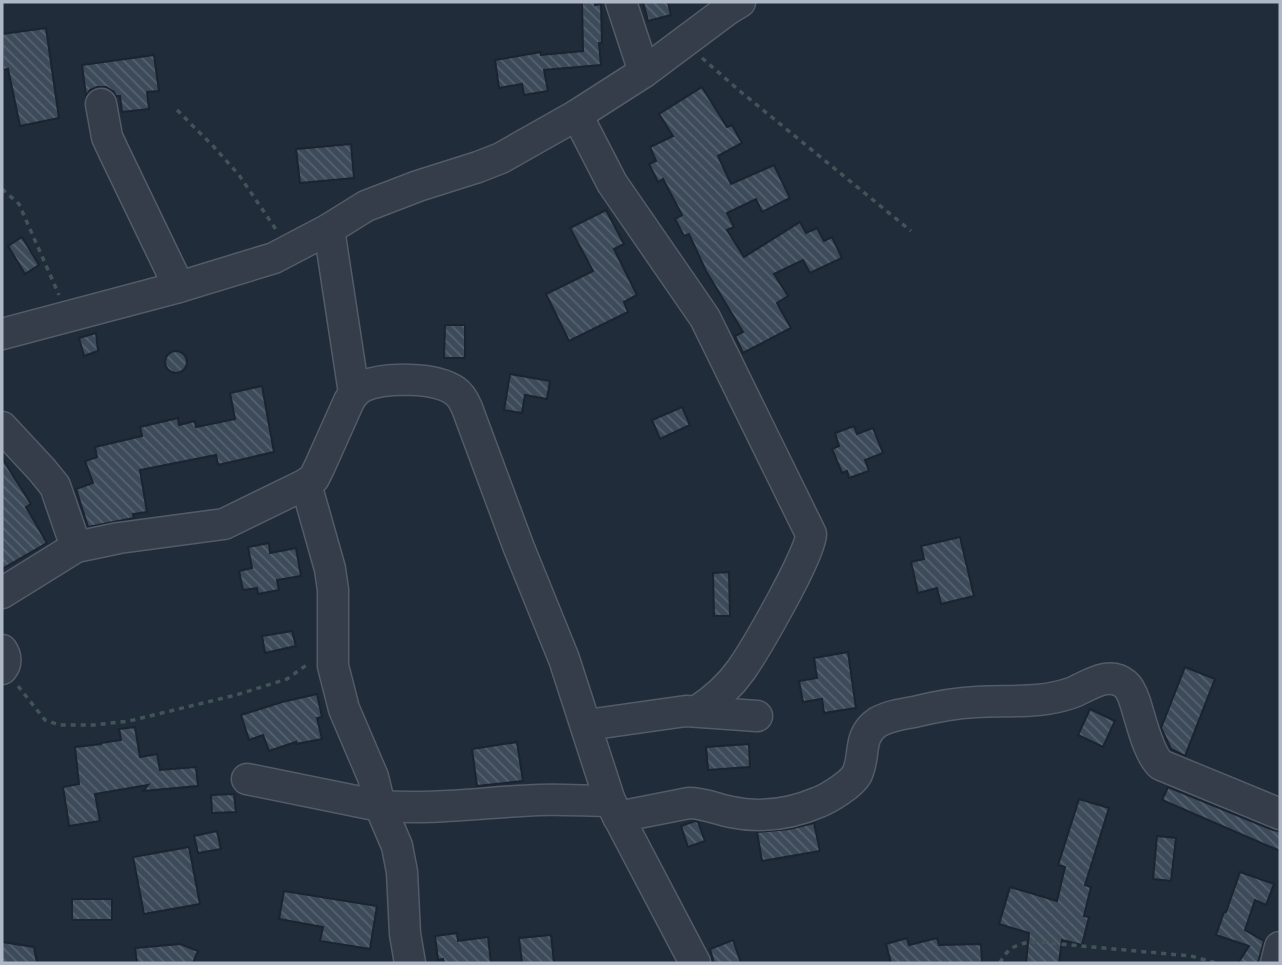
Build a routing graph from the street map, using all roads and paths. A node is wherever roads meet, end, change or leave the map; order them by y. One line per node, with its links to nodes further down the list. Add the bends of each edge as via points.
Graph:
1 (621, 2): 4 (street)
2 (740, 2): 3 (street)
3 (684, 42): 4 (street); 10 (path)
4 (644, 72): 7 (street)
5 (101, 104): 12 (street, via 107,137)
6 (177, 110): 11 (path, via 239,175)
7 (577, 115): 9 (street, via 500,158 366,206); 22 (street, via 612,183 705,318 811,534 796,573 741,671)
8 (2, 189): 13 (path, via 19,204)
9 (329, 229): 11 (street); 15 (street)
10 (911, 230)
11 (290, 250): 12 (street)
12 (179, 287): 13 (street)
13 (68, 316): 14 (street)
14 (2, 334)
15 (354, 393): 17 (street, via 314,478); 24 (street, via 374,383 405,380 434,382 457,392 463,400)
16 (2, 427): 18 (street, via 55,486)
17 (306, 484): 18 (street, via 224,524); 20 (street, via 330,569)
18 (76, 547): 19 (street)
19 (2, 593)
20 (334, 642): 21 (path, via 288,679 174,710 94,725 59,725 46,720); 26 (street, via 338,688)
21 (2, 662)
22 (697, 711): 23 (street); 24 (street)
23 (757, 716)
24 (587, 725): 27 (street)
25 (247, 779): 26 (street)
26 (380, 806): 27 (street, via 541,800); 30 (street, via 400,858)
27 (614, 809): 28 (street, via 697,803 762,816 787,812 820,802 854,779 865,735 880,721 947,704 1048,699 1108,678 1130,689 1151,752 1161,765); 31 (street)
28 (1280, 814)
29 (1280, 947): 34 (street)
30 (410, 963)
31 (695, 963)
32 (1000, 963): 33 (path, via 1024,942 1191,956)
33 (1216, 963)
34 (1276, 963)

